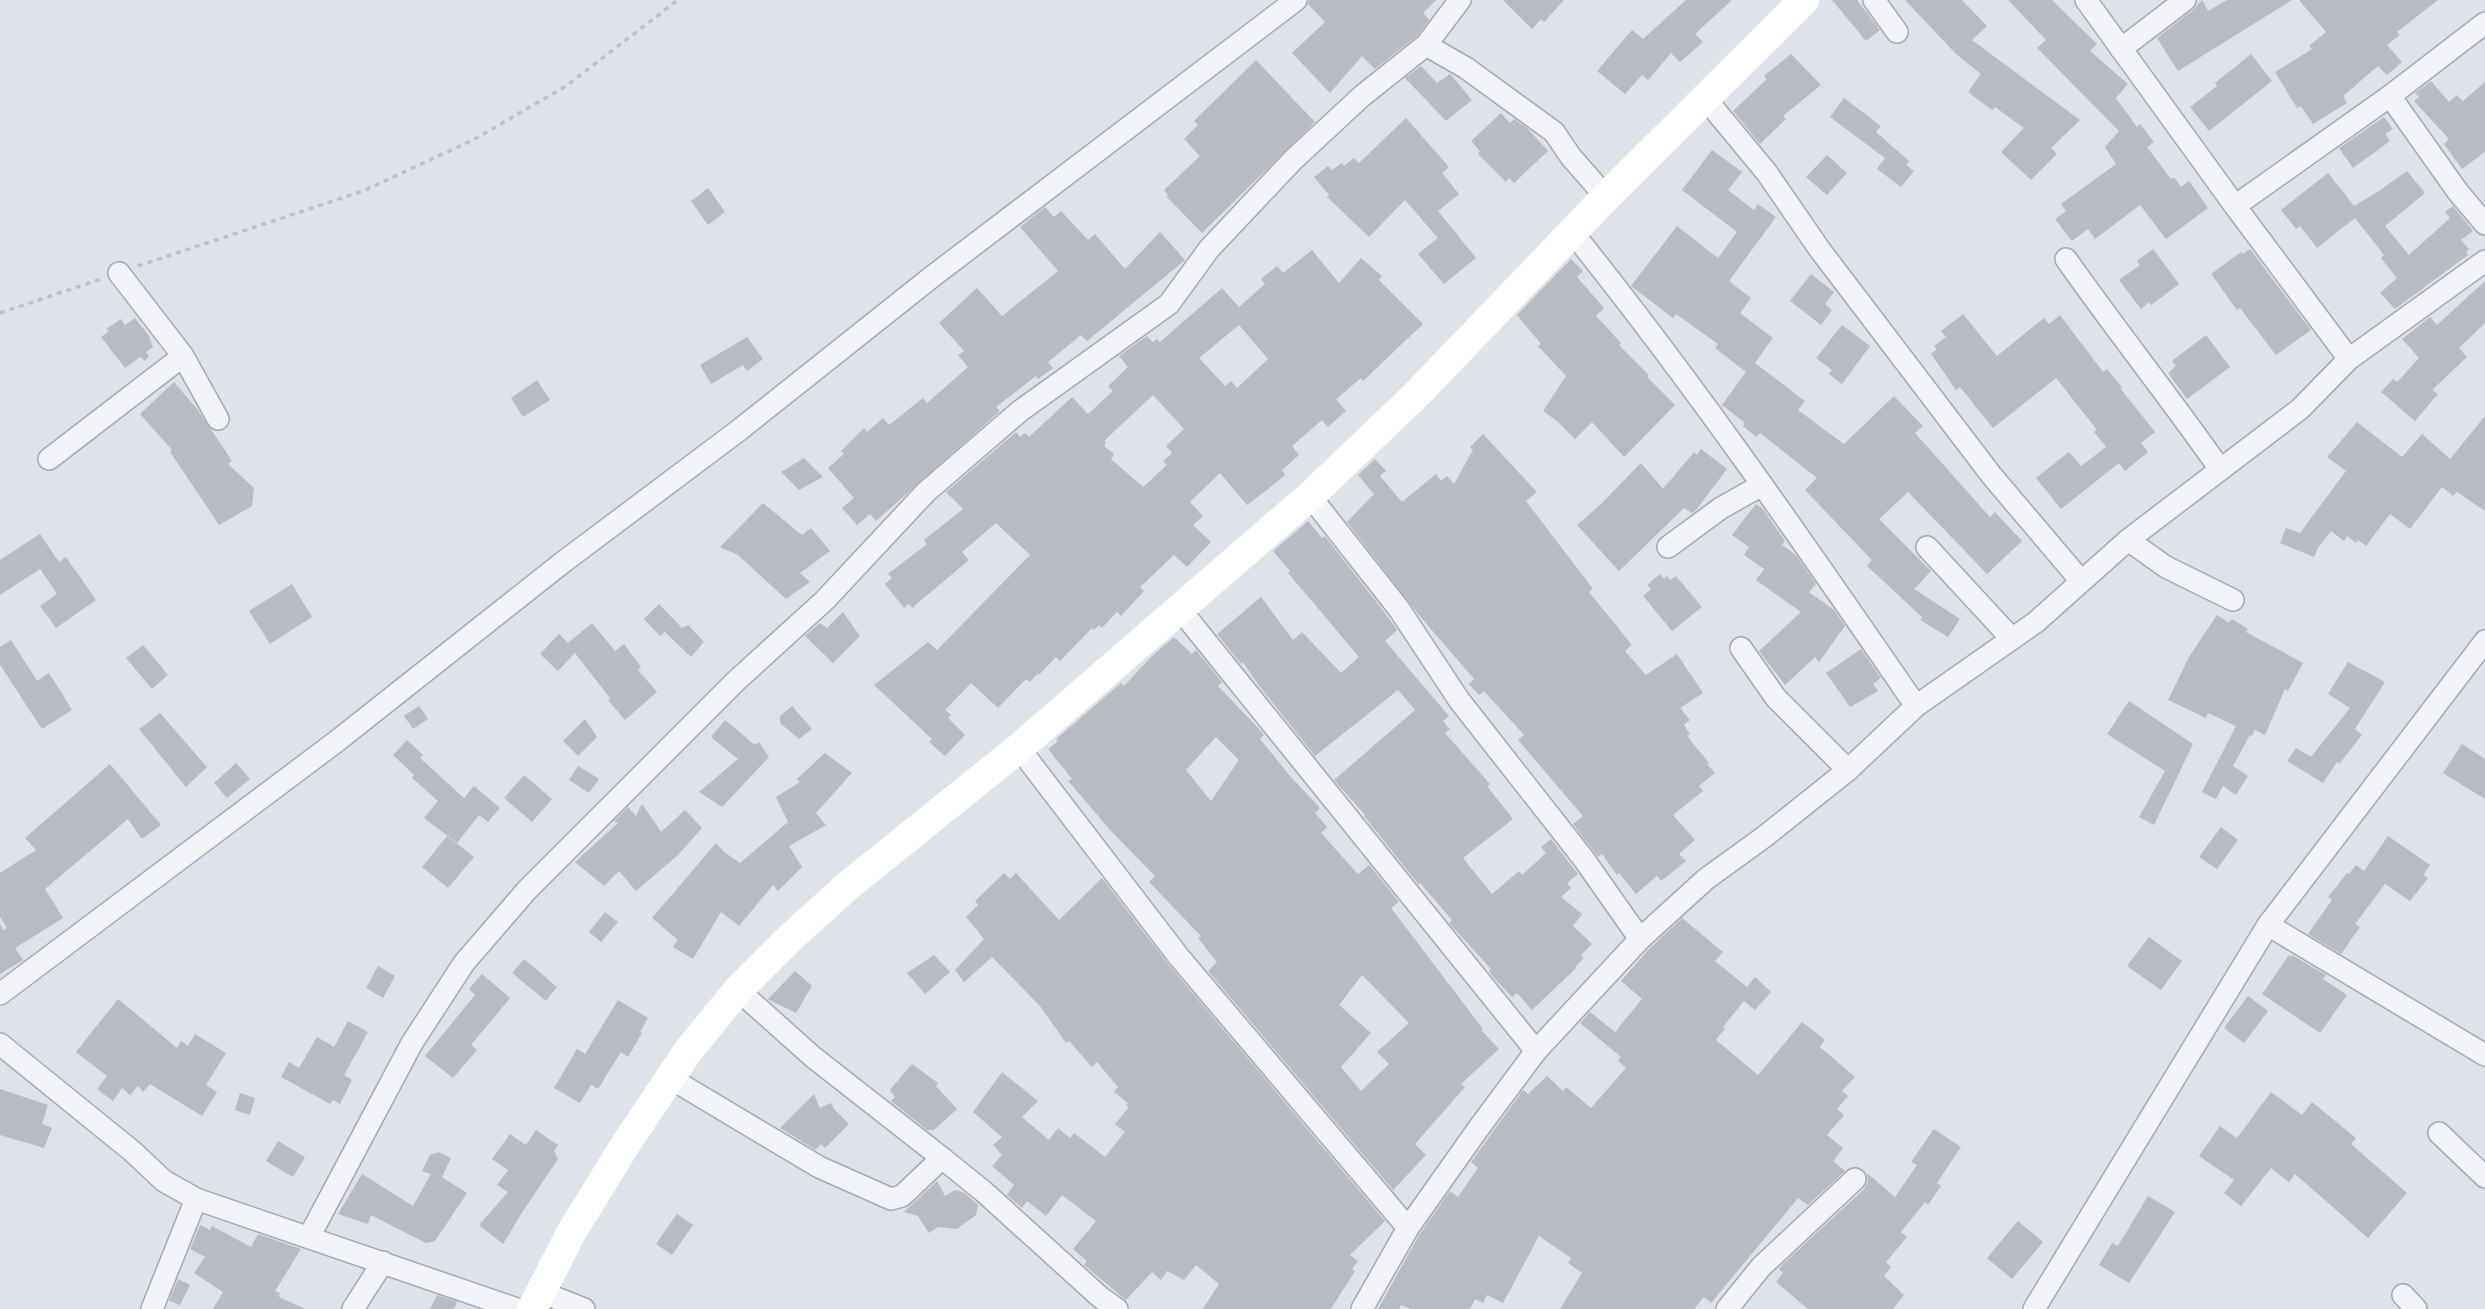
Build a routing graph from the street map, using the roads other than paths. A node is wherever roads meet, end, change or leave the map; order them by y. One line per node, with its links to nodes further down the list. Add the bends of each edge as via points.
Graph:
1 (1296, 0): 42 (street, via 933,276 337,741)
2 (1460, 0): 9 (street)
3 (1804, 0): 12 (main road)
4 (1874, 0): 8 (street)
5 (2086, 0): 10 (street)
6 (2185, 0): 10 (street)
7 (2485, 23): 11 (street)
8 (1897, 32)
9 (1426, 45): 13 (street, via 1554,132); 53 (street, via 1293,160 1209,249 1169,304 1020,411 926,492 825,600 736,681 527,890 464,963 412,1043)
10 (2122, 49): 14 (street)
11 (2390, 96): 14 (street); 15 (street)
12 (1705, 98): 13 (main road); 30 (street, via 1767,173 1992,476)
13 (1606, 197): 16 (main road)
14 (2235, 205): 21 (street)
15 (2485, 224)
16 (1573, 233): 25 (street); 26 (main road, via 1416,395)
17 (2066, 258): 24 (street)
18 (2485, 261): 21 (street)
19 (120, 273): 20 (street)
20 (183, 356): 22 (street); 23 (street)
21 (2349, 359): 24 (street, via 2300,409)
22 (218, 419)
23 (48, 459)
24 (2220, 469): 27 (street)
25 (1762, 485): 28 (street); 36 (street)
26 (1310, 496): 32 (main road); 40 (street, via 1399,609 1459,700)
27 (2128, 540): 30 (street); 31 (street, via 2166,567)
28 (1668, 547)
29 (1927, 547): 33 (street)
30 (2081, 581): 33 (street)
31 (2233, 600)
32 (1179, 608): 37 (main road); 44 (street)
33 (2011, 639): 36 (street)
34 (2485, 641): 39 (street)
35 (1741, 648): 38 (street, via 1776,698)
36 (1916, 706): 38 (street)
37 (1019, 748): 41 (main road, via 850,884); 52 (street, via 1179,957)
38 (1848, 770): 40 (street, via 1706,879)
39 (2268, 925): 45 (street); 63 (street)
40 (1640, 939): 44 (street)
41 (738, 990): 46 (main road); 48 (street, via 813,1057)
42 (0, 994)
43 (0, 1044): 51 (street, via 164,1181)
44 (1536, 1051): 52 (street)
45 (2485, 1055)
46 (670, 1078): 48 (street, via 819,1167 891,1199 902,1196); 55 (main road, via 571,1233)
47 (2438, 1133): 49 (street)
48 (942, 1158): 60 (street)
49 (2485, 1177)
50 (1855, 1179): 62 (street, via 1761,1267)
51 (196, 1199): 53 (street); 56 (street)
52 (1408, 1228): 61 (street)
53 (309, 1237): 54 (street)
54 (383, 1262): 57 (street); 58 (street)
55 (536, 1300): 59 (street)
56 (152, 1309)
57 (353, 1309)
58 (517, 1309)
59 (584, 1309)
60 (1117, 1309)
61 (1362, 1309)
62 (1727, 1309)
63 (2034, 1309)

